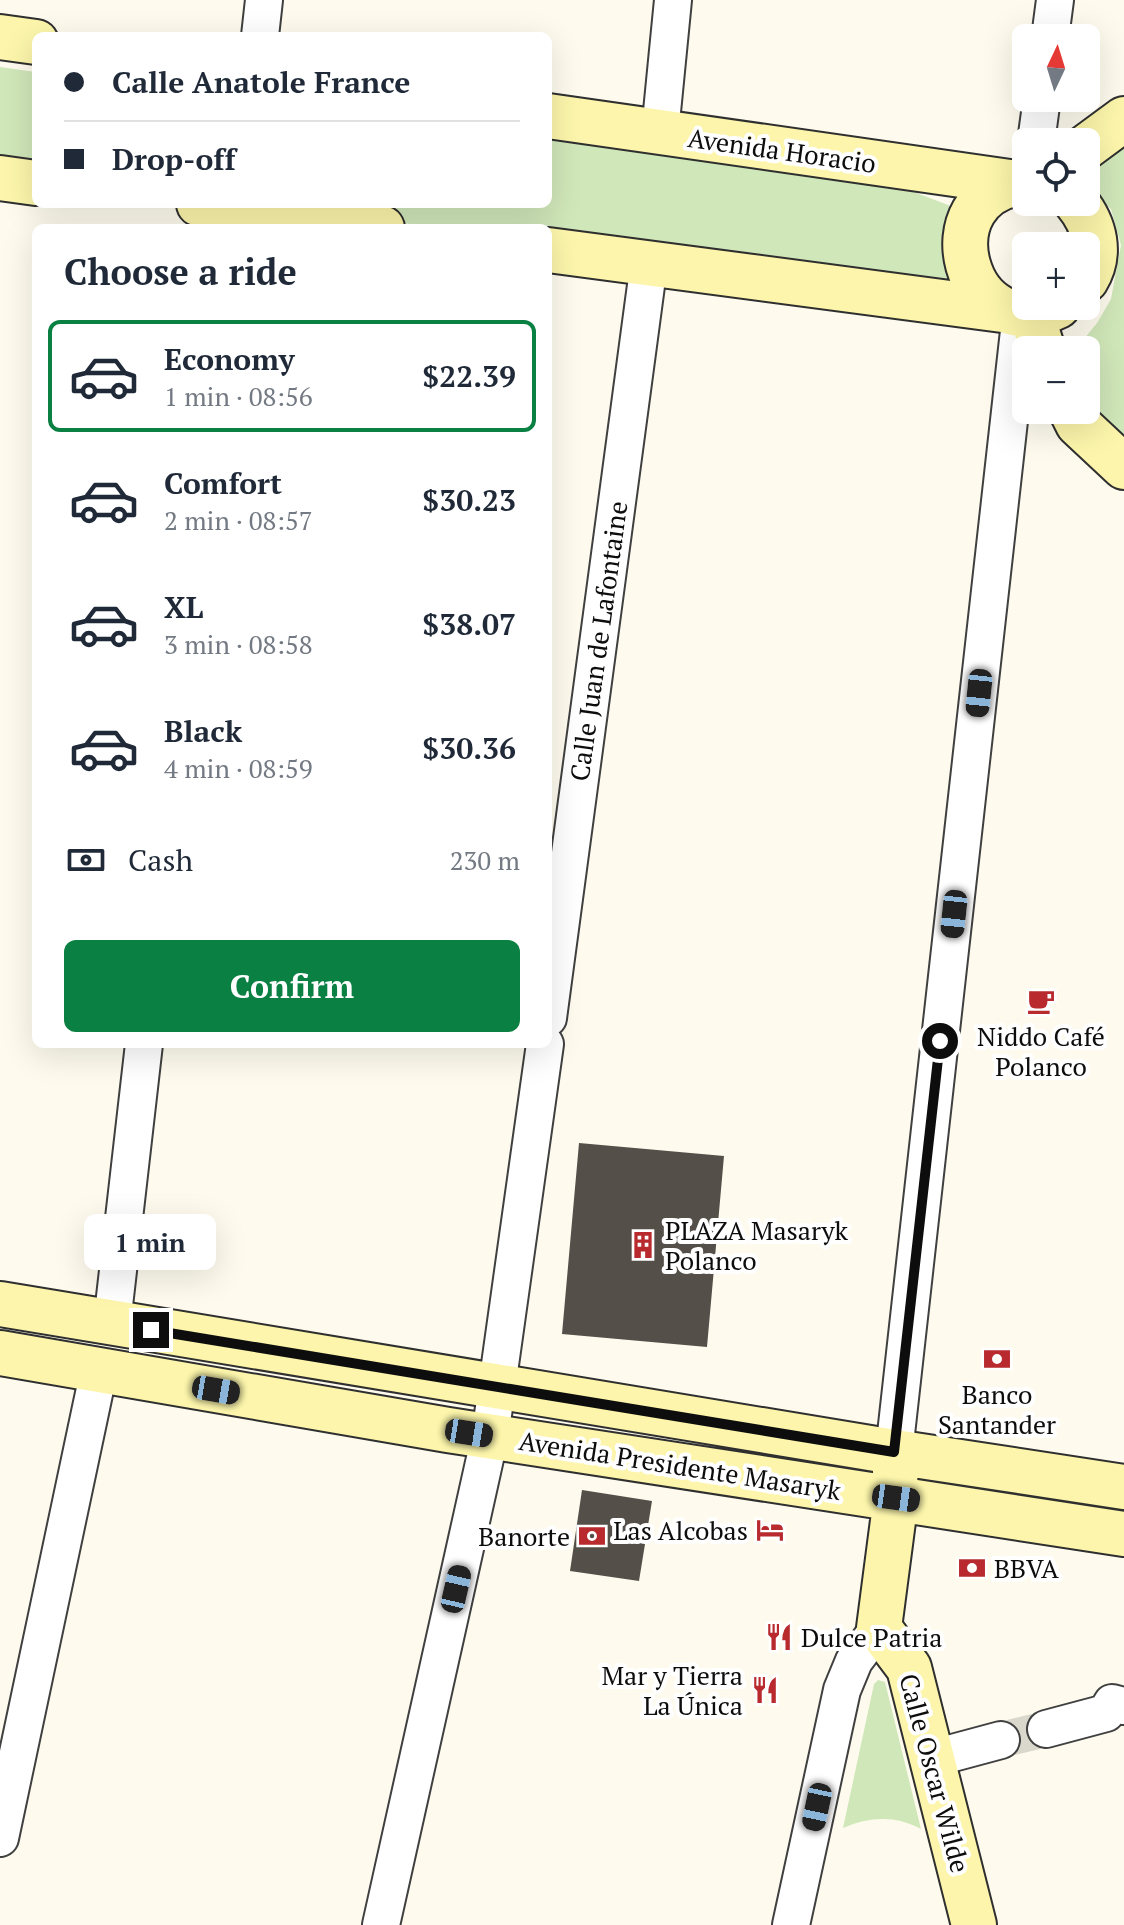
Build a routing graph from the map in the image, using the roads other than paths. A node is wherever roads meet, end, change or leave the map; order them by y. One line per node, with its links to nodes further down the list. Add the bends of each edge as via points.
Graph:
1 (264, 0): 5 (street)
2 (673, 0): 10 (street)
3 (1055, 0): 4 (street)
4 (1052, 24)
5 (260, 32)
6 (0, 37): 7 (street)
7 (32, 41)
8 (552, 117): 10 (street, Avenida Horacio)
9 (1124, 119): 11 (street)
10 (660, 132): 14 (street, Avenida Horacio)
11 (1100, 137)
12 (0, 178): 13 (street)
13 (32, 182)
14 (1012, 182)
15 (1012, 186): 21 (street, via 979,205 965,236 966,264 979,290)
16 (210, 208): 17 (street)
17 (241, 219): 18 (street)
18 (319, 224)
19 (552, 251): 20 (street)
20 (649, 263): 22 (street); 26 (street, Calle Juan de Lafontaine)
21 (1012, 308)
22 (1012, 316)
23 (1033, 320): 35 (street)
24 (1078, 424): 25 (street)
25 (1124, 467)
26 (552, 988)
27 (144, 1048): 30 (street)
28 (544, 1048): 33 (street)
29 (0, 1304): 30 (street, Avenida Presidente Masaryk)
30 (112, 1323): 33 (street, Avenida Presidente Masaryk)
31 (0, 1353): 32 (street, Avenida Presidente Masaryk)
32 (99, 1370): 34 (street, Avenida Presidente Masaryk); 44 (street)
33 (499, 1387): 34 (street); 35 (street, Avenida Presidente Masaryk)
34 (490, 1436): 37 (street, Avenida Presidente Masaryk); 45 (street)
35 (894, 1452): 36 (street, Avenida Presidente Masaryk); 37 (street)
36 (1124, 1487)
37 (896, 1498): 38 (street, Avenida Presidente Masaryk); 39 (street)
38 (1124, 1534)
39 (879, 1628): 43 (street, Calle Oscar Wilde, via 909,1668); 46 (street, via 854,1661 842,1690)
40 (1118, 1712): 41 (street)
41 (1046, 1729)
42 (1001, 1740): 43 (street)
43 (934, 1758): 47 (street, Calle Oscar Wilde)
44 (0, 1838)
45 (381, 1925)
46 (791, 1925)
47 (974, 1925)

